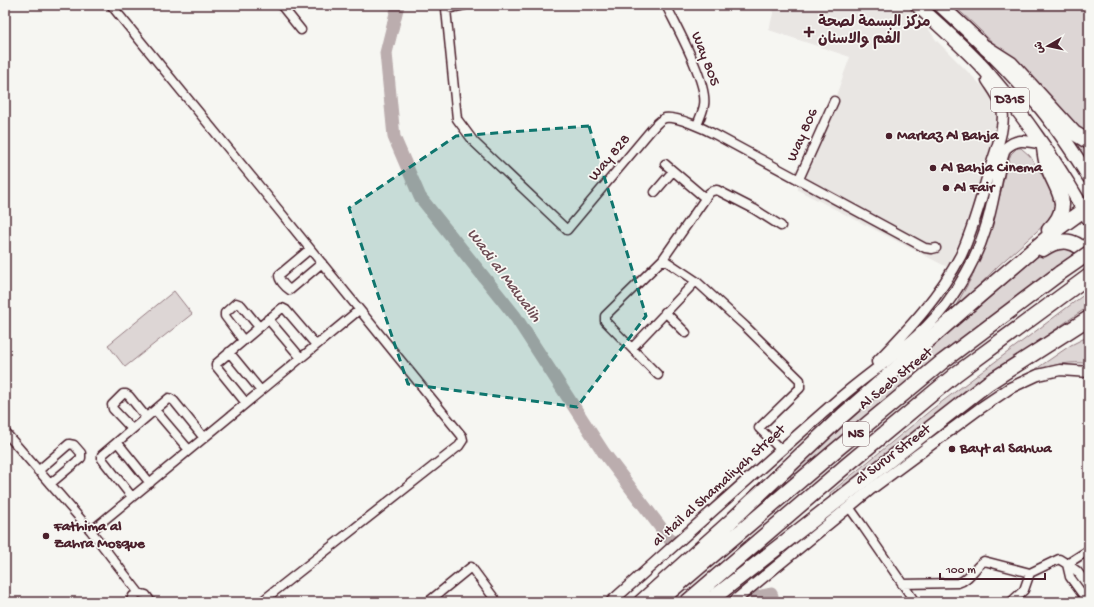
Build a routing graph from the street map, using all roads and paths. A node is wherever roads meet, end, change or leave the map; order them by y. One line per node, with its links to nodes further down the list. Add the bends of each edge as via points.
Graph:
1 (111, 5): 26 (street)
2 (281, 5): 8 (street)
3 (464, 5): 7 (street, Way 828)
4 (666, 5): 12 (street, Way 805, via 690,54 704,93 704,105)
5 (917, 5): 10 (main road, D315)
6 (940, 5): 9 (main road, D315)
7 (445, 7): 12 (street, Way 828, via 457,119 474,142 567,230 660,120 672,118)
8 (301, 30)
9 (986, 48): 13 (highway, via 1010,64 1074,133); 17 (main road, D315, via 1040,107)
10 (983, 69): 14 (main road, D315, via 1016,107); 23 (street, al Hail al Shamaliyah Street, via 1002,106 1002,124)
11 (834, 101): 18 (street, Way 806)
12 (697, 126): 18 (street, Way 828)
13 (1089, 142)
14 (1043, 146): 21 (main road, D315); 24 (street, al Hail al Shamaliyah Street, via 1017,141 1005,149); 34 (highway, via 1047,166 1061,196 1063,208 1054,225 1008,264)
15 (665, 164): 16 (street)
16 (673, 171): 19 (street); 20 (street)
17 (1089, 177)
18 (799, 179): 25 (street, Way 828, via 925,248)
19 (655, 192)
20 (706, 198): 22 (street, via 712,191 717,190); 29 (street)
21 (1087, 212): 31 (highway, via 1060,228)
22 (781, 226)
23 (971, 231): 24 (street); 53 (street, al Hail al Shamaliyah Street, via 961,255 933,300 914,324)
24 (979, 246): 53 (street, al Hail al Shamaliyah Street, via 967,271 941,312 902,348)
25 (936, 248)
26 (310, 249): 30 (street); 30 (street, via 279,275 288,289)
27 (1089, 253): 82 (highway, Al Seeb Street / N5, bridge, via 936,367)
28 (1089, 257): 31 (highway, via 1077,245 1059,241 1050,244)
29 (663, 259): 33 (street); 45 (street, via 604,318 604,321)
30 (322, 264): 35 (street)
31 (1008, 273): 34 (highway)
32 (1089, 276): 83 (highway, N5, via 956,374)
33 (696, 281): 37 (street); 62 (street, via 800,380 800,388 759,428)
34 (995, 283): 81 (highway, via 843,414 731,521)
35 (359, 310): 44 (street); 77 (street, via 452,423 463,440 461,445)
36 (1089, 310): 47 (highway, via 1051,337)
37 (665, 312): 42 (street); 45 (street)
38 (1089, 318): 47 (highway)
39 (268, 319): 40 (street); 44 (street, via 284,308); 48 (street)
40 (259, 327): 43 (street); 43 (street, via 241,305 236,303 225,316)
41 (1089, 328): 51 (highway, via 1015,373)
42 (686, 332)
43 (243, 340): 46 (street)
44 (316, 345): 48 (street)
45 (632, 348): 50 (street)
46 (229, 352): 52 (street); 54 (street, via 216,366)
47 (1034, 353): 51 (highway)
48 (301, 358): 52 (street)
49 (1089, 372): 67 (street, al Surur Street, via 1060,370 1038,375 1010,388)
50 (658, 375)
51 (988, 383): 84 (highway)
52 (261, 391): 54 (street)
53 (846, 393): 62 (street, al Hail al Shamaliyah Street)
54 (246, 403): 59 (street)
55 (155, 410): 56 (street); 59 (street, via 169,398); 61 (street)
56 (146, 417): 57 (street); 57 (street, via 129,396 123,394 118,398 112,405 113,409)
57 (132, 429): 60 (street)
58 (5, 432): 63 (street)
59 (204, 438): 61 (street)
60 (117, 442): 64 (street); 66 (street, via 102,455 102,459)
61 (189, 450): 64 (street)
62 (781, 450): 80 (street, al Hail al Shamaliyah Street)
63 (38, 471): 65 (street); 65 (street, via 70,444 74,445 81,453 81,458)
64 (150, 482): 66 (street)
65 (50, 484): 68 (street)
66 (132, 497): 68 (street)
67 (848, 507): 72 (street); 85 (street, al Surur Street)
68 (90, 531): 74 (street)
69 (1089, 550): 70 (street)
70 (1067, 564): 71 (street, via 1058,559); 73 (street, via 1077,571); 88 (street, via 1070,577)
71 (1030, 573): 72 (street, via 984,561 964,582); 87 (street, via 1024,590)
72 (902, 584): 86 (street)
73 (1089, 587)
74 (139, 593): 75 (street, via 133,596); 76 (street, via 146,594)
75 (130, 602)
76 (151, 602)
77 (261, 602)
78 (428, 602): 79 (street, via 471,567)
79 (497, 602)
80 (611, 602)
81 (641, 602)
82 (658, 602)
83 (687, 602)
84 (708, 602)
85 (733, 602)
86 (915, 602)
87 (1011, 602)
88 (1086, 602)

